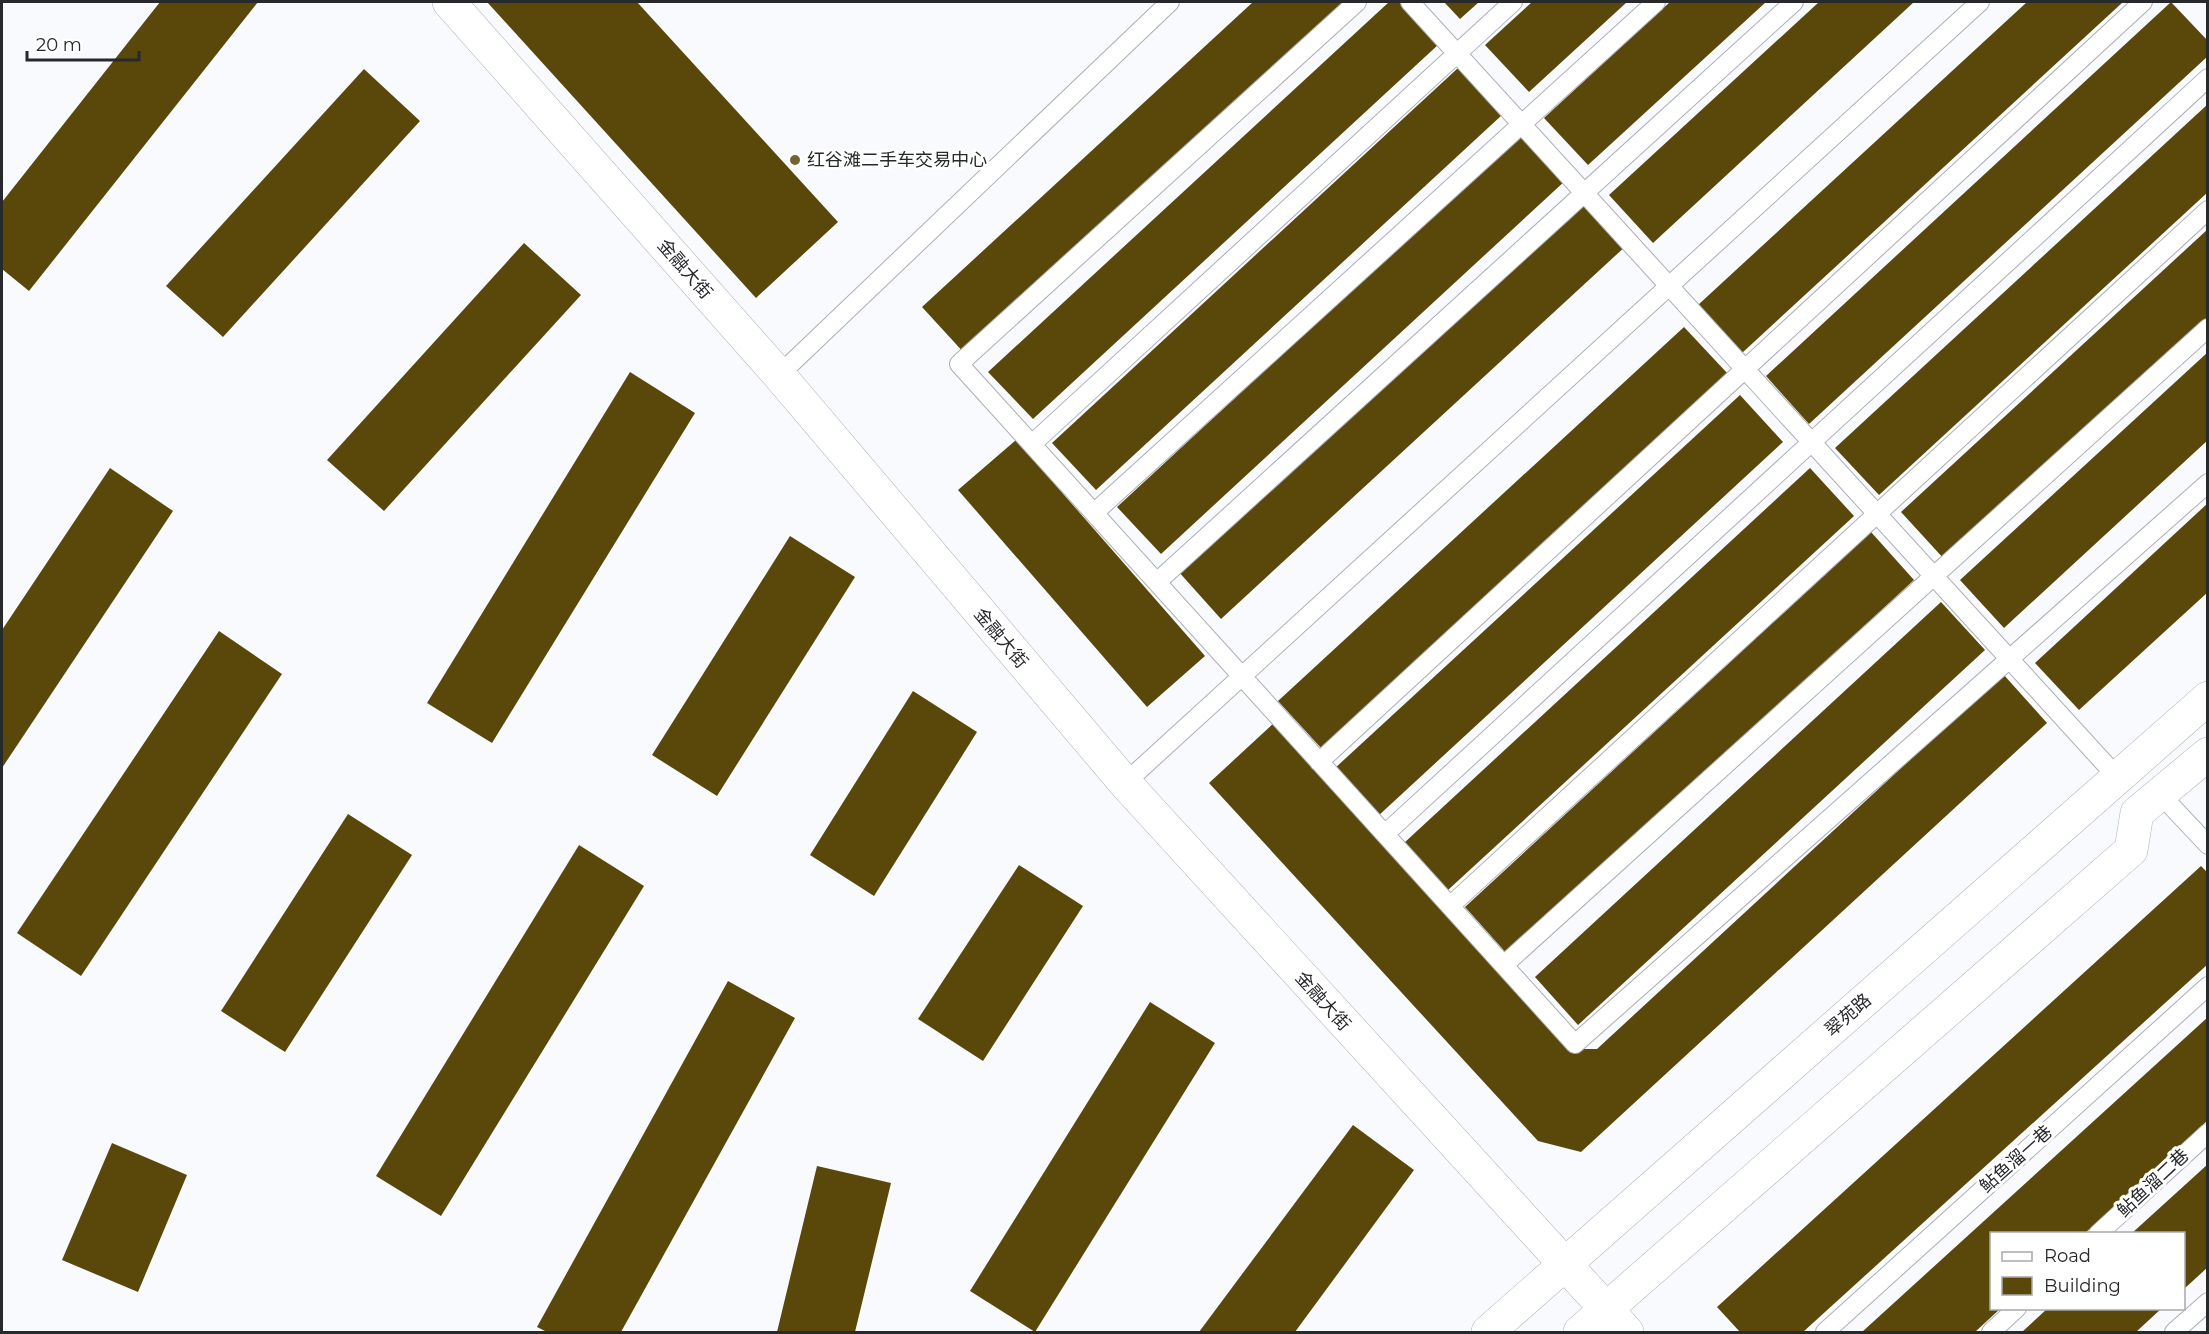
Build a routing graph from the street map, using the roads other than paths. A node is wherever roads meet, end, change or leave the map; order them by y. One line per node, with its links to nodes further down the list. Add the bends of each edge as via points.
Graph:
1 (448, 2): 18 (street, 金融大街)
2 (1170, 2): 18 (lane)
3 (1357, 2): 20 (lane, via 959,364)
4 (1410, 2): 10 (lane)
5 (1513, 2): 10 (lane)
6 (1656, 2): 12 (lane)
7 (1794, 2): 13 (lane)
8 (1980, 2): 15 (lane)
9 (2144, 2): 17 (lane)
10 (1457, 53): 12 (lane); 20 (lane)
11 (2208, 78): 19 (lane)
12 (1521, 124): 13 (lane); 22 (lane)
13 (1585, 193): 15 (lane); 25 (lane)
14 (2208, 210): 23 (lane)
15 (1669, 285): 17 (lane); 27 (lane)
16 (2208, 327): 24 (lane)
17 (1745, 369): 19 (lane); 30 (lane)
18 (779, 375): 32 (street, 金融大街)
19 (1812, 442): 23 (lane); 34 (lane)
20 (1032, 444): 22 (lane)
21 (2208, 483): 26 (lane)
22 (1094, 513): 25 (lane)
23 (1877, 514): 24 (lane); 36 (lane)
24 (1934, 576): 26 (lane); 37 (lane)
25 (1157, 582): 27 (lane)
26 (2009, 658): 31 (lane); 37 (lane, via 1575,1044)
27 (1242, 676): 30 (lane); 32 (lane)
28 (2208, 698): 31 (street, 翠苑路)
29 (2208, 754): 33 (street)
30 (1319, 762): 34 (lane)
31 (2118, 778): 41 (street, 翠苑路)
32 (1125, 783): 41 (street, 金融大街)
33 (2160, 794): 35 (lane); 44 (street, via 2137,813 2131,850)
34 (1385, 834): 36 (lane)
35 (2208, 845)
36 (1450, 906): 37 (lane)
37 (1504, 965)
38 (2208, 986): 47 (lane, 鲇鱼溜一巷)
39 (2208, 1133): 40 (lane, 鲇鱼溜二巷)
40 (2099, 1232)
41 (1564, 1265): 44 (street, 金融大街); 45 (street, 翠苑路)
42 (2208, 1302): 49 (lane)
43 (2015, 1310): 48 (lane)
44 (1617, 1321): 46 (street)
45 (1488, 1332)
46 (1580, 1332)
47 (1826, 1332)
48 (1991, 1332)
49 (2174, 1332)

